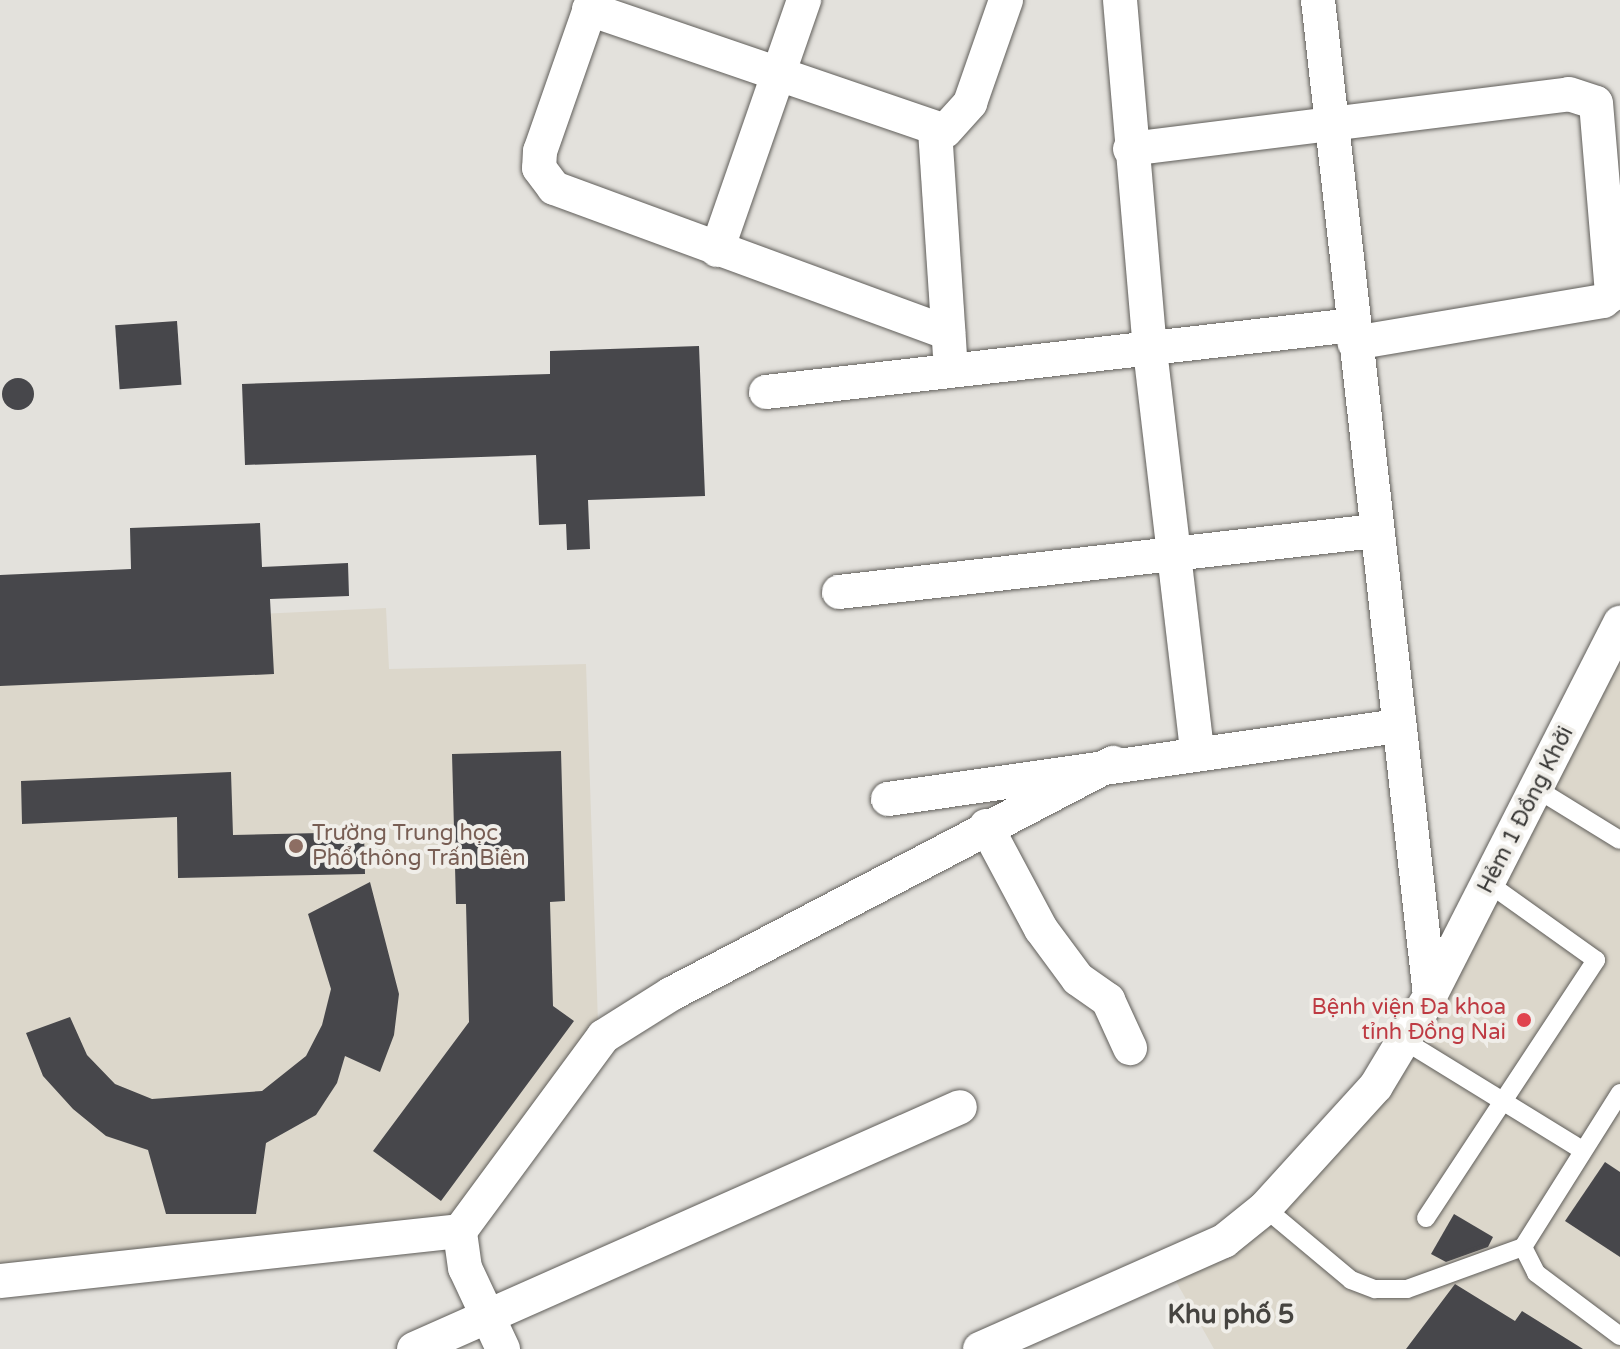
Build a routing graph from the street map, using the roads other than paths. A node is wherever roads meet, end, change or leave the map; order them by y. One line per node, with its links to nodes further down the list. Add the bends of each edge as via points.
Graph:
1 (804, 0): 6 (street)
2 (1006, 0): 8 (street, via 963,116 950,129)
3 (1120, 0): 9 (street)
4 (1318, 0): 7 (street)
5 (591, 4): 6 (street); 10 (street, via 540,151 542,175 560,191)
6 (778, 75): 8 (street); 10 (street)
7 (1330, 124): 9 (street); 12 (street); 12 (street, via 1569,94 1596,103 1602,119 1612,294 1603,301)
8 (935, 130): 11 (street)
9 (1130, 149): 13 (street)
10 (717, 250): 11 (street)
11 (948, 333): 14 (street)
12 (1354, 334): 13 (street); 16 (street)
13 (1150, 350): 14 (street); 17 (street)
14 (951, 374): 15 (street)
15 (766, 392)
16 (1375, 531): 17 (street); 20 (street)
17 (1174, 553): 18 (street); 21 (street)
18 (839, 592)
19 (1620, 623): 23 (street, Hẻm 1 Đồng Khởi)
20 (1398, 726): 21 (street); 28 (street)
21 (1197, 752): 22 (street)
22 (1113, 763): 24 (street); 25 (street)
23 (1537, 789): 26 (lane); 27 (street, Hẻm 1 Đồng Khởi)
24 (888, 799)
25 (986, 826): 30 (street, via 1041,929 1078,979 1108,1000); 37 (street, via 604,1036)
26 (1620, 840)
27 (1488, 883): 28 (street, Hẻm 1 Đồng Khởi); 32 (lane, via 1596,960)
28 (1430, 996): 29 (street, Hẻm 1 Đồng Khởi)
29 (1405, 1041): 32 (lane); 35 (street, Hẻm 1 Đồng Khởi, via 1376,1086)
30 (1130, 1048)
31 (1620, 1093): 34 (lane)
32 (1505, 1100): 34 (lane); 36 (lane)
33 (960, 1107): 40 (street)
34 (1582, 1150): 38 (lane)
35 (1265, 1208): 38 (lane, via 1351,1280 1375,1289 1407,1289); 44 (street, Hẻm 1 Đồng Khởi, via 1198,1255)
36 (1426, 1218)
37 (460, 1231): 39 (street); 40 (street, via 465,1268)
38 (1523, 1247): 41 (lane, via 1536,1273)
39 (0, 1281)
40 (488, 1319): 42 (street); 43 (street)
41 (1620, 1336)
42 (414, 1349)
43 (503, 1349)
44 (980, 1349)

